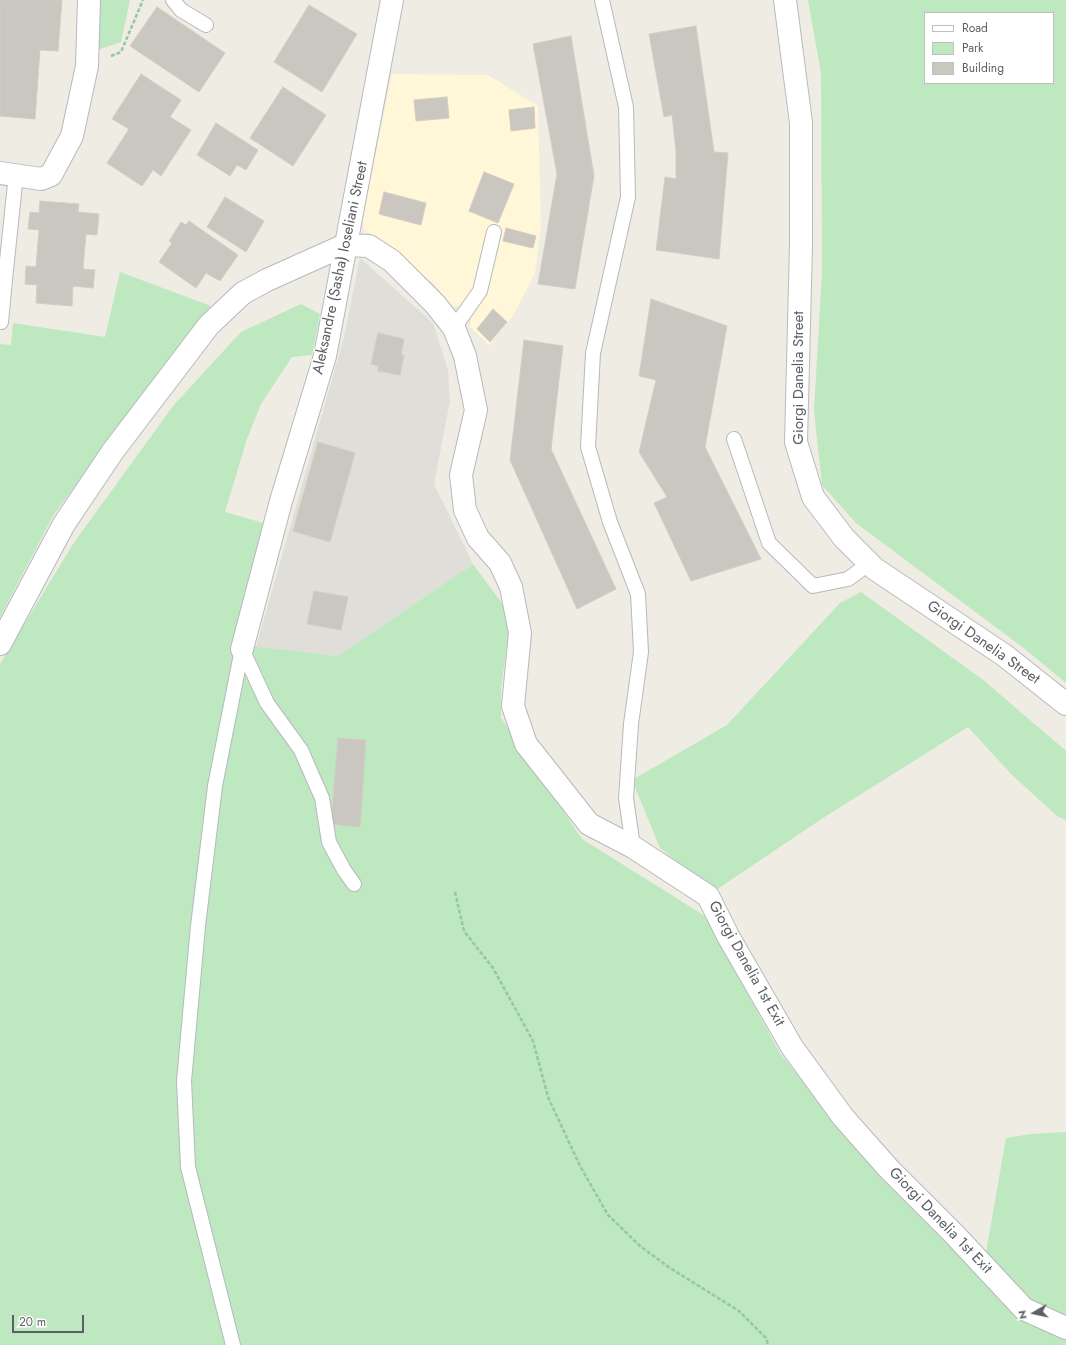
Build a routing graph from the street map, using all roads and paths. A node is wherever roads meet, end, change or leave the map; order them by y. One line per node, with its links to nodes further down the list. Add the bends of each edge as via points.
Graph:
1 (89, 0): 9 (street, via 87,66 72,136 51,174 41,179)
2 (143, 0): 8 (path)
3 (173, 0): 7 (lane, via 181,10)
4 (392, 0): 12 (street, Aleksandre (Sasha) Ioseliani Street)
5 (602, 0): 21 (lane, via 626,107 628,197 593,352 588,447 610,522 638,594 641,652 631,724 626,798)
6 (785, 0): 17 (street, Giorgi Danelia Street, via 802,123 796,442 812,497 844,538)
7 (206, 25)
8 (121, 52)
9 (8, 174): 10 (lane)
10 (7, 201): 13 (lane)
11 (494, 232): 15 (lane, via 480,291)
12 (346, 245): 15 (street, Giorgi Danelia 1st Exit, via 369,246 392,261 435,304); 18 (street, via 267,280 243,294 209,325 113,451 64,524); 19 (street, Aleksandre (Sasha) Ioseliani Street, via 325,356 281,500)
13 (2, 280): 14 (lane)
14 (1, 322)
15 (454, 328): 21 (street, Giorgi Danelia 1st Exit, via 465,356 476,410 461,475 464,510 478,538 500,563 511,588 520,633 513,706 526,744 589,824)
16 (734, 438): 17 (lane, via 769,543 813,586 848,579)
17 (870, 563): 20 (street, Giorgi Danelia Street, via 875,569 1004,655)
18 (0, 644)
19 (242, 649): 22 (lane, via 267,703 301,750 322,798 329,842); 25 (lane, via 215,786 198,926 184,1081 188,1167)
20 (1066, 704)
21 (633, 847): 24 (street, Giorgi Danelia 1st Exit, via 708,896 792,1047 843,1117 889,1169 1024,1309)
22 (354, 884)
23 (455, 892): 26 (path, via 464,931 493,968 533,1041 548,1097 580,1166 608,1216 640,1246 670,1268 739,1311 766,1338)
24 (1066, 1328)
25 (233, 1345)
26 (768, 1345)

